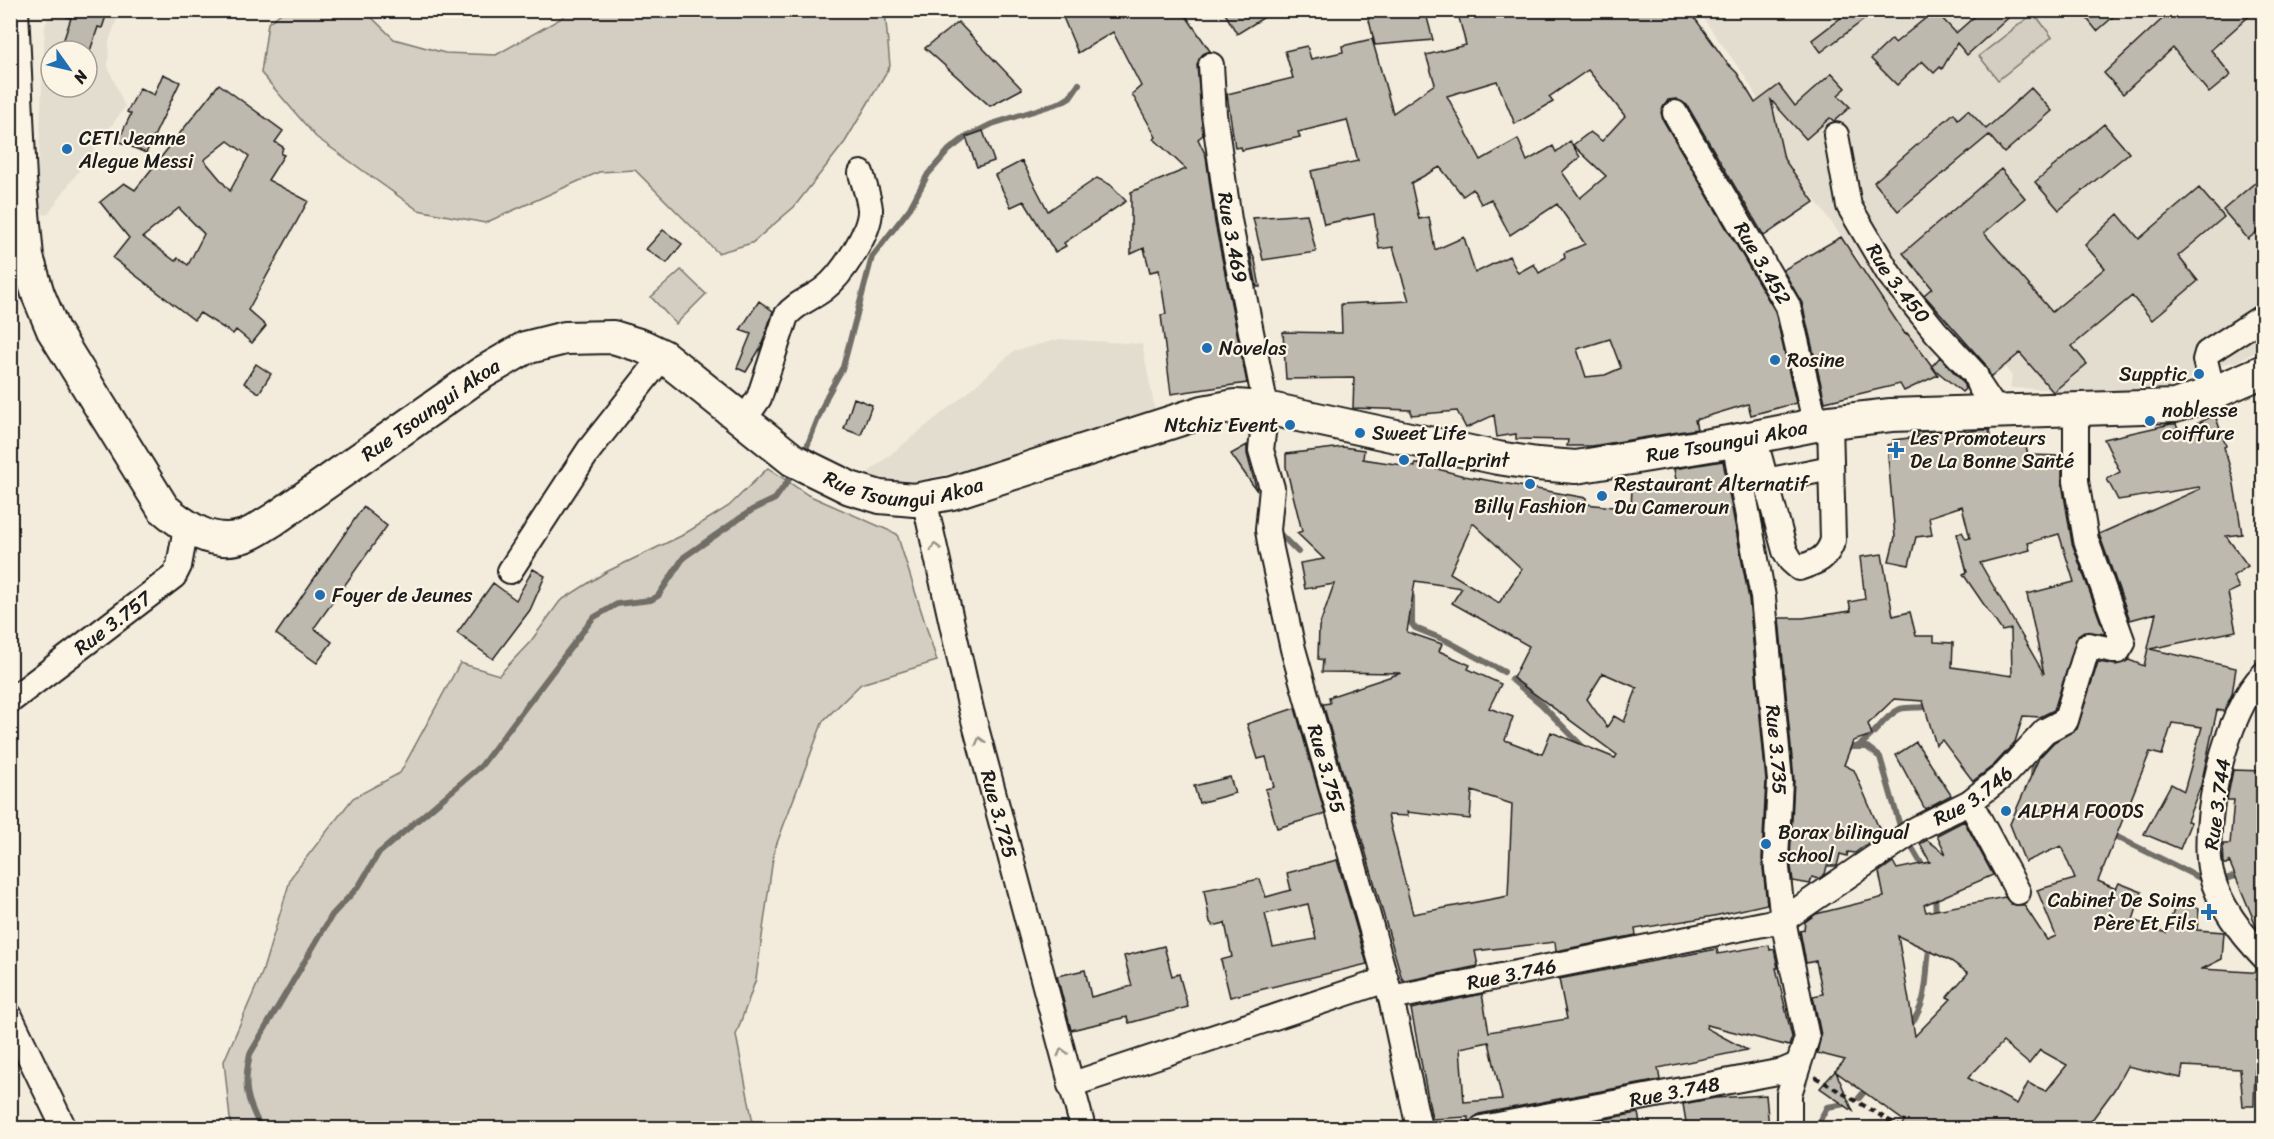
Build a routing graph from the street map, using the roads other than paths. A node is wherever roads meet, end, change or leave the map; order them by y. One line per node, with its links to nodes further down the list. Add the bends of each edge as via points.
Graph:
1 (12, 10): 6 (main road, Rue Tsoungui Akoa)
2 (1211, 65): 11 (street, Rue 3.469, via 1229,220)
3 (1675, 113): 15 (street, Rue 3.452, via 1788,306)
4 (1836, 135): 13 (street, Rue 3.450, via 1849,206 1889,274 1975,374)
5 (861, 173): 14 (street, via 870,209 867,228 836,279 786,316 759,398)
6 (15, 180): 20 (main road, Rue Tsoungui Akoa, via 27,257 53,330 163,508)
7 (2264, 316): 10 (street, via 2208,353 2205,360)
8 (663, 356): 14 (main road, Rue Tsoungui Akoa); 20 (main road, Rue Tsoungui Akoa, via 613,338 565,338 525,348 482,373 243,537 218,539); 21 (street, via 589,450)
9 (2264, 371): 10 (main road, Rue Tsoungui Akoa)
10 (2213, 393): 12 (main road, Rue Tsoungui Akoa, via 2175,406)
11 (1266, 408): 16 (main road, Rue Tsoungui Akoa, via 1537,465 1576,467); 19 (main road, Rue Tsoungui Akoa, via 1235,406 1203,411); 28 (street, Rue 3.755, via 1261,450 1272,488 1268,530 1271,549 1293,649)
12 (2076, 410): 13 (main road, Rue Tsoungui Akoa); 24 (street, Rue 3.746, via 2076,481 2086,540 2123,643 2118,651 2088,645 2066,720 2045,731 2004,775)
13 (1997, 412): 15 (main road, Rue Tsoungui Akoa, via 1891,415)
14 (744, 420): 19 (main road, Rue Tsoungui Akoa, via 793,460 850,488 880,497)
15 (1823, 424): 16 (main road, Rue Tsoungui Akoa); 17 (street, Rue 3.452)
16 (1744, 439): 18 (street); 26 (street, Rue 3.735, via 1780,781 1776,860)
17 (1831, 468): 18 (street); 18 (street, Rue 3.452, via 1833,540 1829,553 1799,568 1785,551)
18 (1766, 482)
19 (924, 499): 31 (street, Rue 3.725, one-way to 19, via 971,709)
20 (186, 528): 23 (street, Rue 3.757, via 174,576)
21 (510, 571)
22 (2264, 674): 27 (street, Rue 3.744, via 2242,705 2228,739 2216,781 2209,837 2214,883 2229,914)
23 (10, 701)
24 (1970, 802): 25 (street); 26 (street, Rue 3.746, via 1916,829)
25 (2018, 892)
26 (1783, 920): 28 (street, Rue 3.746); 30 (street, Rue 3.735, via 1807,1038)
27 (2264, 957)
28 (1389, 989): 31 (street, Rue 3.746); 34 (street, Rue 3.755)
29 (10, 1016): 32 (street)
30 (1797, 1065): 35 (street, Rue 3.748, via 1783,1071); 36 (street, Rue 3.735, via 1789,1094)
31 (1070, 1085): 33 (street, Rue 3.725)
32 (64, 1128)
33 (1083, 1128)
34 (1419, 1128)
35 (1482, 1128)
36 (1789, 1128)

